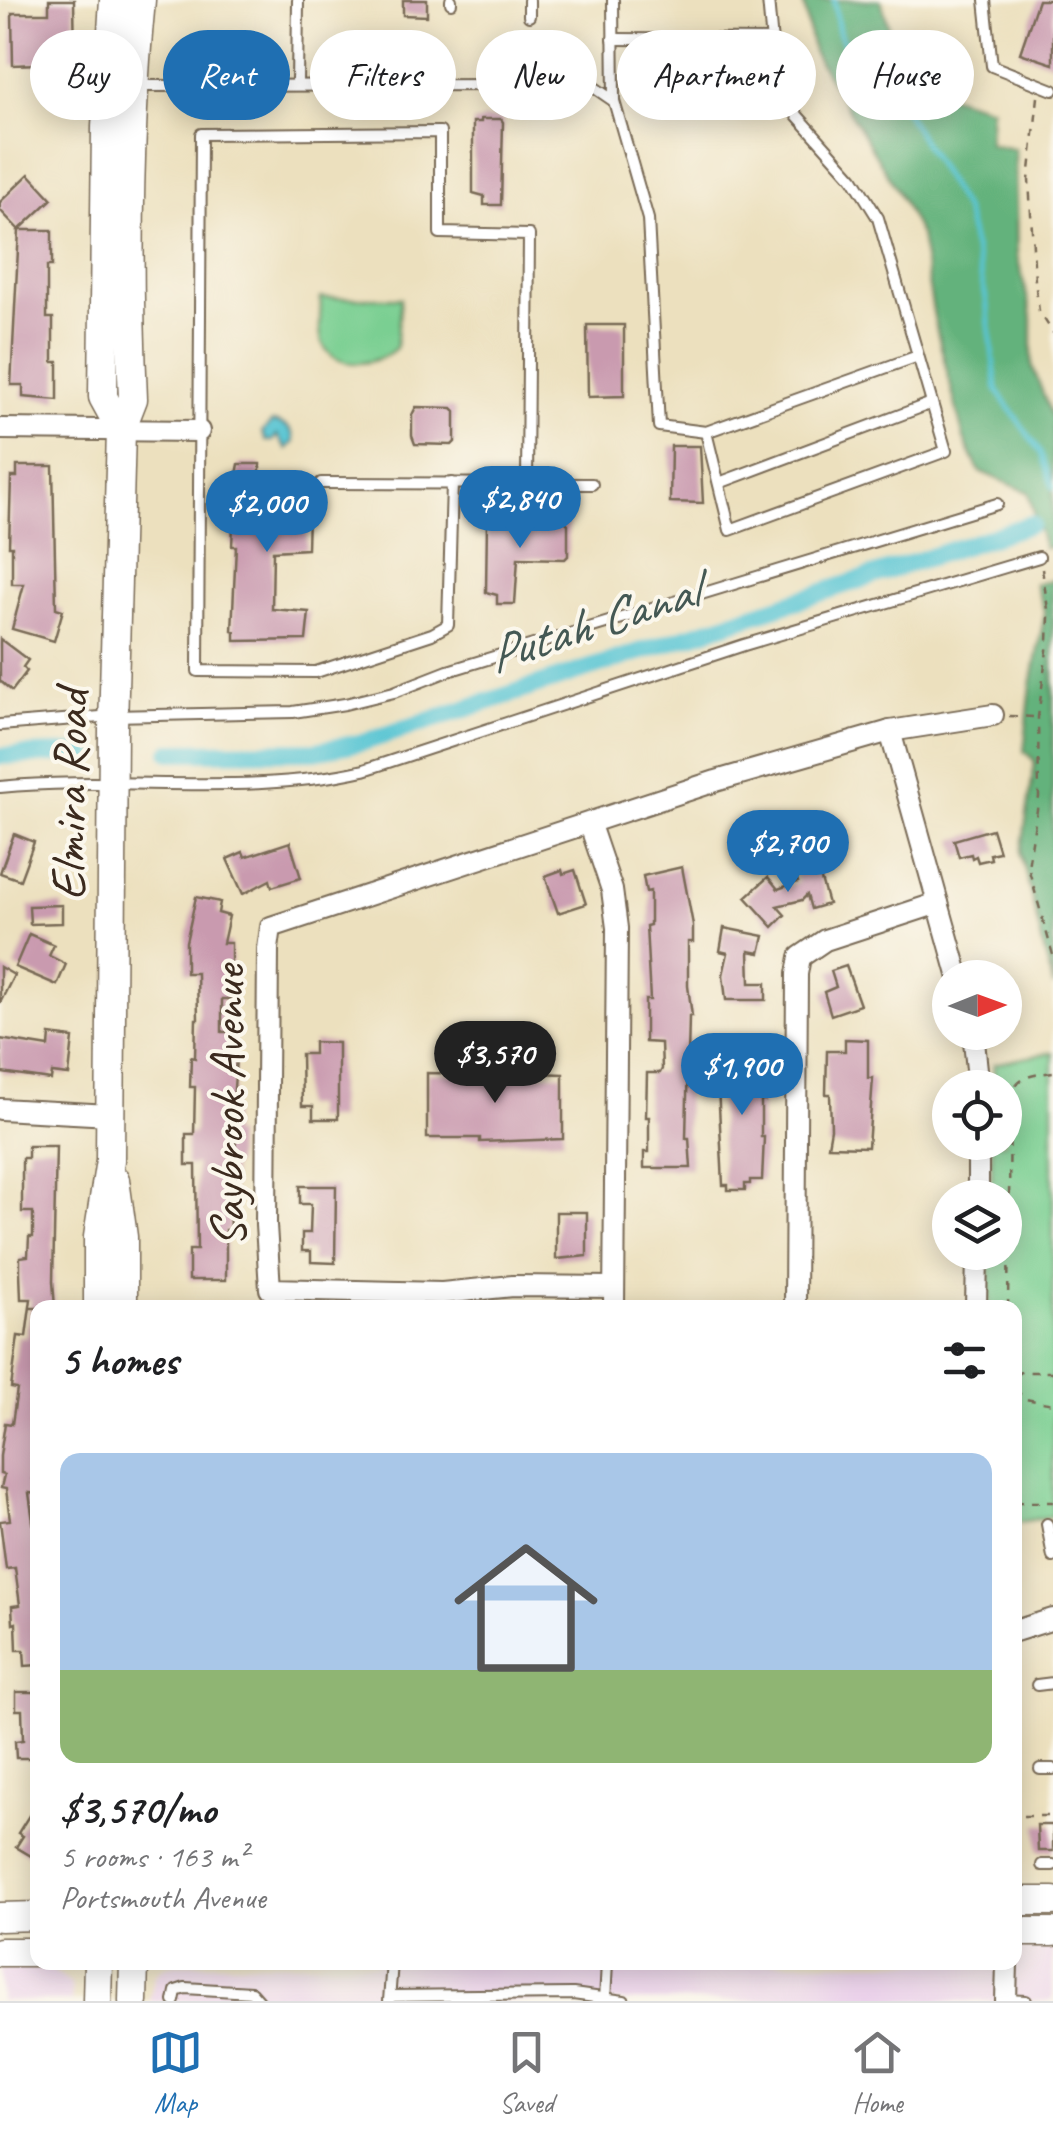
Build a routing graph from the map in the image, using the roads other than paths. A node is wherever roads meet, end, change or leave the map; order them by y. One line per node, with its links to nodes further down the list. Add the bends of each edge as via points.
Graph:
1 (114, 0): 22 (main road, Elmira Road, via 104,397)
2 (141, 0): 9 (main road, Elmira Road)
3 (298, 0): 13 (lane)
4 (529, 0): 8 (lane)
5 (613, 0): 11 (lane)
6 (768, 0): 10 (lane)
7 (985, 0): 15 (lane, via 992,66)
8 (529, 16)
9 (138, 30)
10 (770, 30)
11 (613, 39): 12 (lane); 16 (lane)
12 (617, 39)
13 (296, 85): 14 (lane); 16 (lane, via 568,85 595,88)
14 (143, 86)
15 (1053, 90)
16 (614, 101): 24 (lane, via 648,219 660,426)
17 (132, 120): 22 (main road, Elmira Road, via 133,399)
18 (801, 120): 19 (lane, via 878,218)
19 (918, 356): 20 (lane); 24 (lane)
20 (932, 403): 28 (lane); 28 (lane, via 946,450 730,530)
21 (0, 429): 22 (street)
22 (121, 430): 23 (street); 33 (main road, Elmira Road)
23 (199, 430): 26 (lane, via 198,672 316,672 448,625); 27 (lane, via 201,134 440,132 440,233 530,235)
24 (706, 432): 28 (lane)
25 (322, 483): 26 (lane)
26 (452, 483): 27 (lane)
27 (527, 483): 29 (lane)
28 (718, 483)
29 (592, 484)
30 (997, 504): 33 (lane, via 345,704 219,716)
31 (1040, 557): 36 (lane, via 744,645 364,770 266,782)
32 (993, 715): 35 (street, Saybrook Avenue)
33 (113, 716): 34 (lane); 36 (main road, Elmira Road)
34 (0, 726)
35 (890, 731): 38 (street, Saybrook Avenue); 39 (street)
36 (113, 782): 37 (lane); 42 (main road, Elmira Road)
37 (0, 787)
38 (590, 825): 45 (street, via 618,928); 45 (street, Saybrook Avenue, via 271,928 266,1253 270,1290 442,1293 513,1286)
39 (938, 903): 40 (street); 48 (street, via 825,940 800,957)
40 (954, 960)
41 (0, 1111): 42 (street)
42 (110, 1115): 43 (main road, Elmira Road)
43 (110, 1160): 46 (main road, Elmira Road, via 98,1237); 47 (main road, Elmira Road, via 121,1214)
44 (977, 1270): 49 (street)
45 (614, 1297)
46 (98, 1300)
47 (123, 1300)
48 (795, 1300)
49 (976, 1300)
50 (1047, 1524): 51 (lane)
51 (1053, 1557)
52 (1053, 1620): 53 (street)
53 (1022, 1628)
54 (1053, 1683): 55 (lane)
55 (1037, 1685)
56 (1040, 1769): 57 (lane)
57 (1053, 1770)
58 (1022, 1901): 59 (main road)
59 (1053, 1901)
60 (30, 1916): 61 (main road)
61 (0, 1917)
62 (1022, 1932): 63 (main road)
63 (1053, 1932)
64 (0, 1952): 65 (main road)
65 (30, 1952)
66 (98, 1970): 73 (main road)
67 (134, 1970): 74 (main road)
68 (392, 1970): 71 (lane)
69 (607, 1970): 72 (lane)
70 (1007, 1970): 78 (street)
71 (390, 1998): 72 (lane, via 573,1994)
72 (605, 2000): 77 (lane)
73 (97, 2001)
74 (133, 2001)
75 (174, 2001): 76 (lane, via 185,1988 250,1992)
76 (260, 2001)
77 (624, 2001)
78 (1006, 2001): 79 (lane)
79 (1026, 2001)

